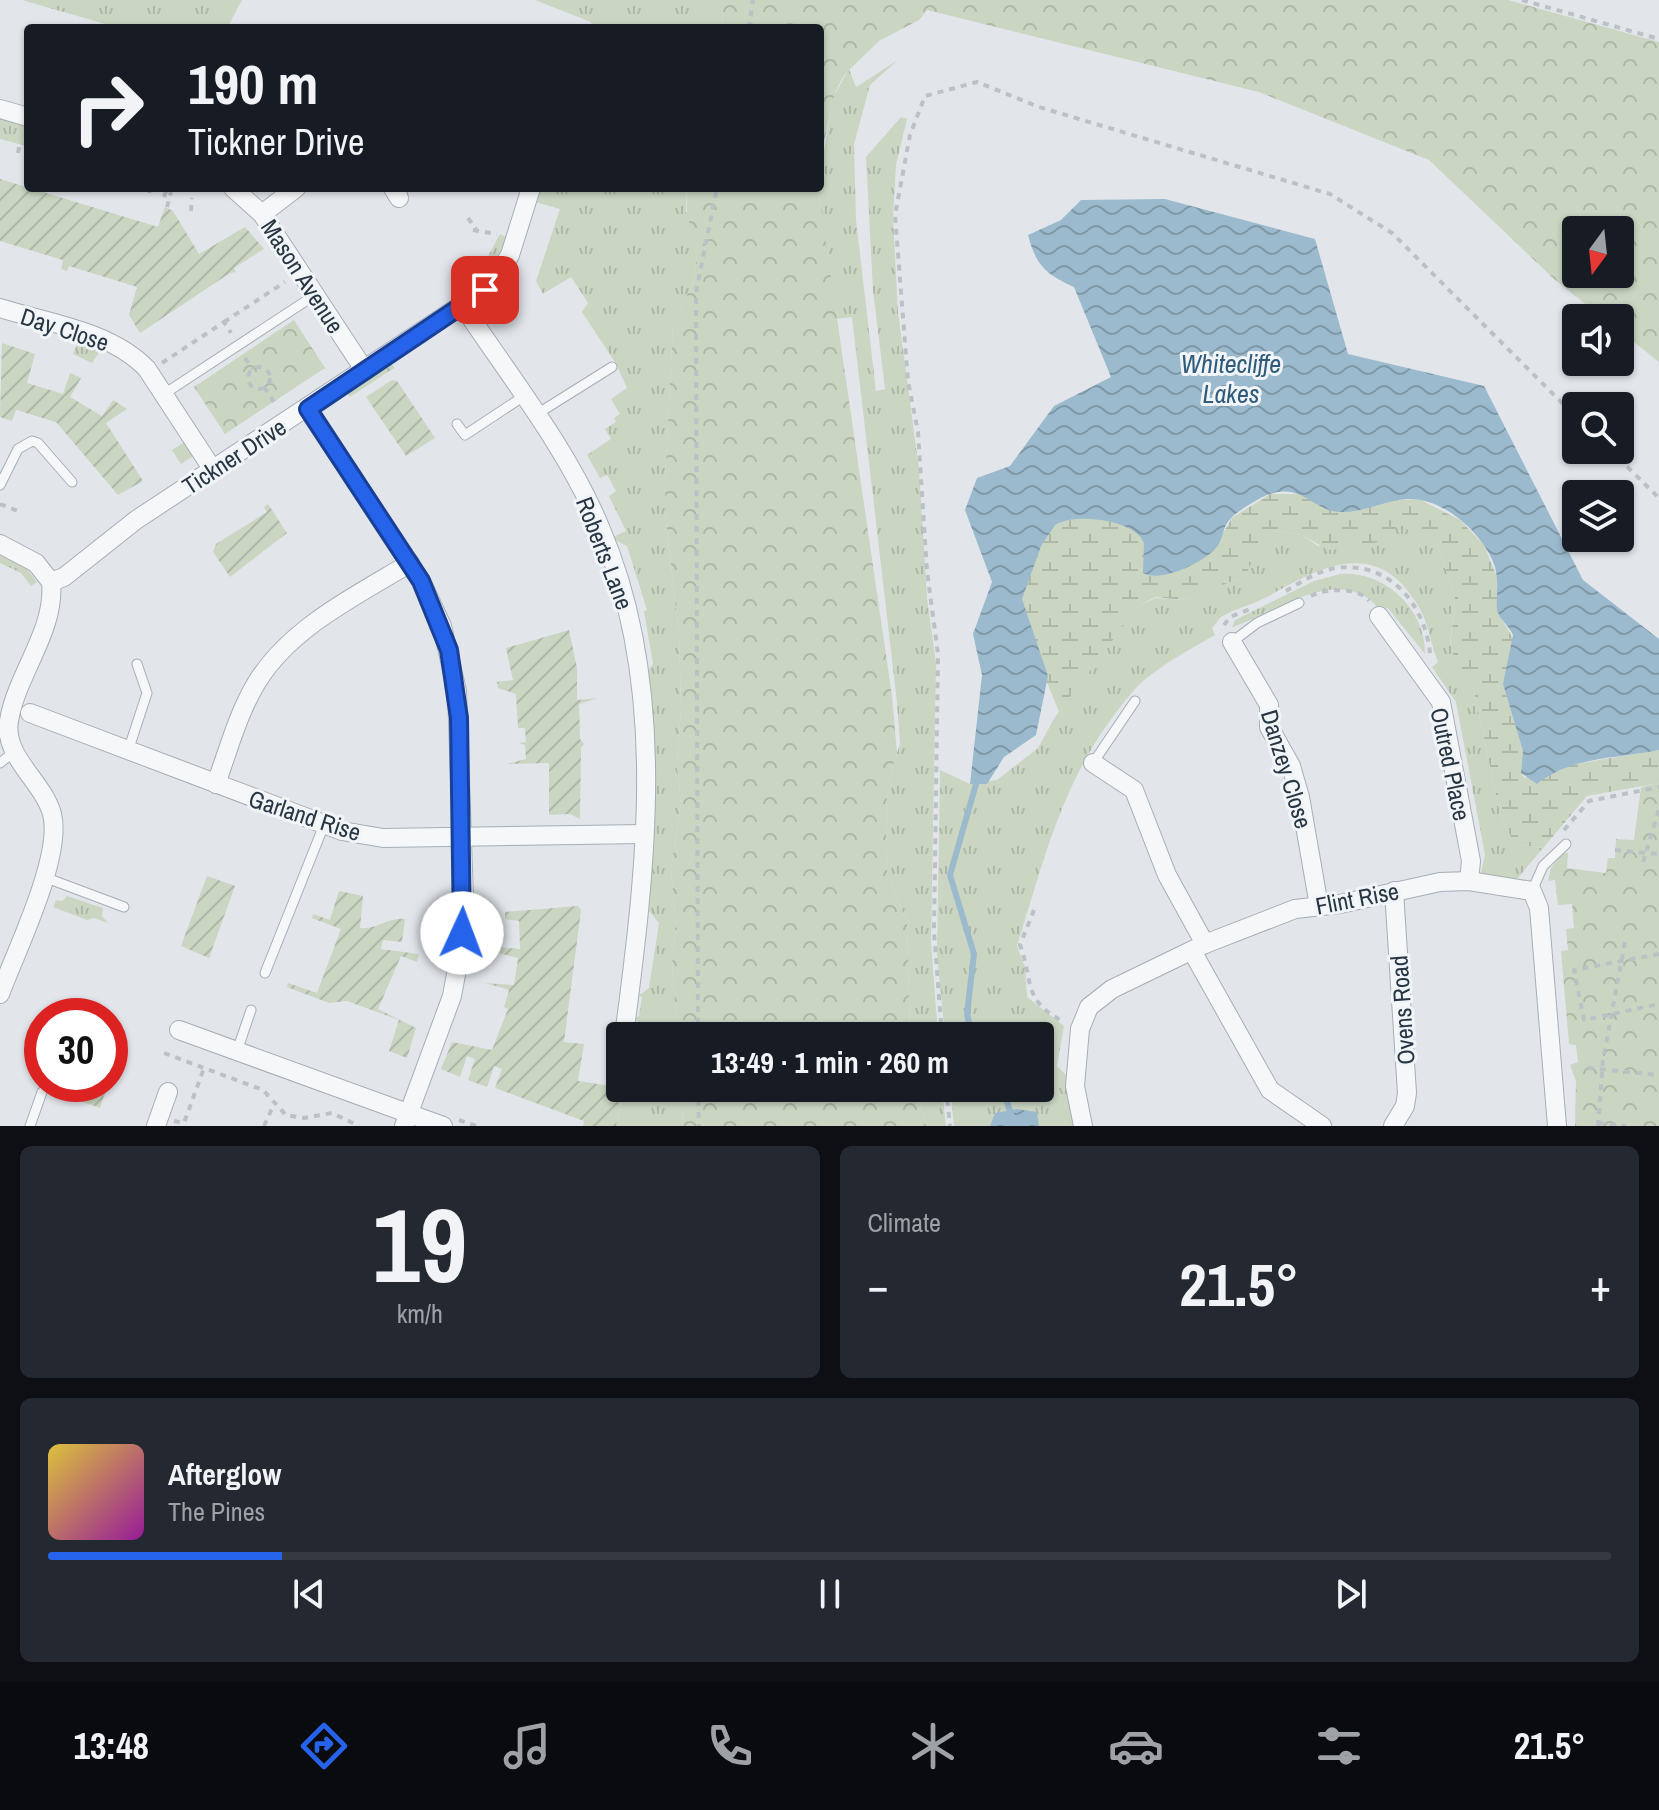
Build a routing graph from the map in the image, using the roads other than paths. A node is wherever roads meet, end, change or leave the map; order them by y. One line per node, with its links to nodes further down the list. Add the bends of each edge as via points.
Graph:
1 (0, 109): 2 (street)
2 (24, 116)
3 (237, 192): 6 (street, Mason Avenue)
4 (291, 192): 6 (street)
5 (530, 192): 8 (street, Tickner Drive, via 500,275)
6 (262, 214): 7 (street, Mason Avenue)
7 (315, 295): 11 (street, Mason Avenue); 12 (lane)
8 (463, 306): 11 (street, Tickner Drive); 13 (street, Roberts Lane)
9 (0, 308): 12 (street, Day Close, via 114,345 143,365)
10 (612, 367): 15 (lane)
11 (365, 371): 14 (street, Tickner Drive)
12 (164, 394): 17 (street, Day Close)
13 (524, 396): 15 (street, Roberts Lane); 16 (lane, via 465,435)
14 (308, 409): 17 (street, Tickner Drive); 21 (street)
15 (536, 415): 34 (street, Roberts Lane, via 600,526 625,594 639,657)
16 (457, 424)
17 (213, 470): 22 (street, Tickner Drive)
18 (72, 482): 19 (lane, via 32,441 16,451)
19 (0, 485)
20 (0, 544): 22 (street, via 36,563)
21 (410, 563): 32 (street, via 280,650 251,693); 35 (street, via 440,620 454,670)
22 (51, 582): 29 (street, via 49,610 9,717)
23 (1299, 603): 25 (lane)
24 (1379, 616): 38 (street, Outred Place, via 1441,702 1471,861)
25 (1232, 642): 41 (street, Danzey Close, via 1269,705 1269,727 1291,766)
26 (137, 664): 30 (lane, via 147,693)
27 (1135, 701): 31 (lane)
28 (30, 713): 30 (street, Garland Rise)
29 (6, 749): 37 (street, via 43,793 52,813 54,836)
30 (128, 751): 32 (street, Garland Rise)
31 (1093, 763): 43 (street, via 1134,790)
32 (216, 784): 33 (street, Garland Rise)
33 (324, 825): 35 (street, Garland Rise, via 383,838); 45 (lane)
34 (643, 834): 35 (street, Garland Rise); 48 (street, Roberts Lane, via 642,898)
35 (463, 838): 53 (street, via 463,922 452,996)
36 (1566, 844): 40 (lane, via 1543,866)
37 (44, 877): 42 (lane); 44 (street)
38 (1469, 881): 39 (street, Flint Rise); 40 (street, Flint Rise)
39 (1394, 891): 41 (street, Flint Rise); 59 (street, Ovens Road, via 1407,1093)
40 (1532, 891): 60 (street, via 1539,908)
41 (1319, 906): 43 (street, Flint Rise, via 1279,914)
42 (124, 907)
43 (1198, 948): 57 (street, Flint Rise, via 1103,994 1089,1007 1080,1029 1075,1086); 58 (street, via 1270,1090)
44 (6, 957): 46 (street)
45 (265, 973)
46 (0, 994)
47 (251, 1010): 50 (lane)
48 (626, 1022)
49 (179, 1030): 50 (street)
50 (237, 1051): 53 (street)
51 (168, 1092): 54 (street)
52 (38, 1102): 55 (lane)
53 (406, 1119): 56 (street)
54 (158, 1121)
55 (30, 1126)
56 (443, 1126)
57 (1083, 1126)
58 (1322, 1126)
59 (1393, 1126)
60 (1557, 1126)

